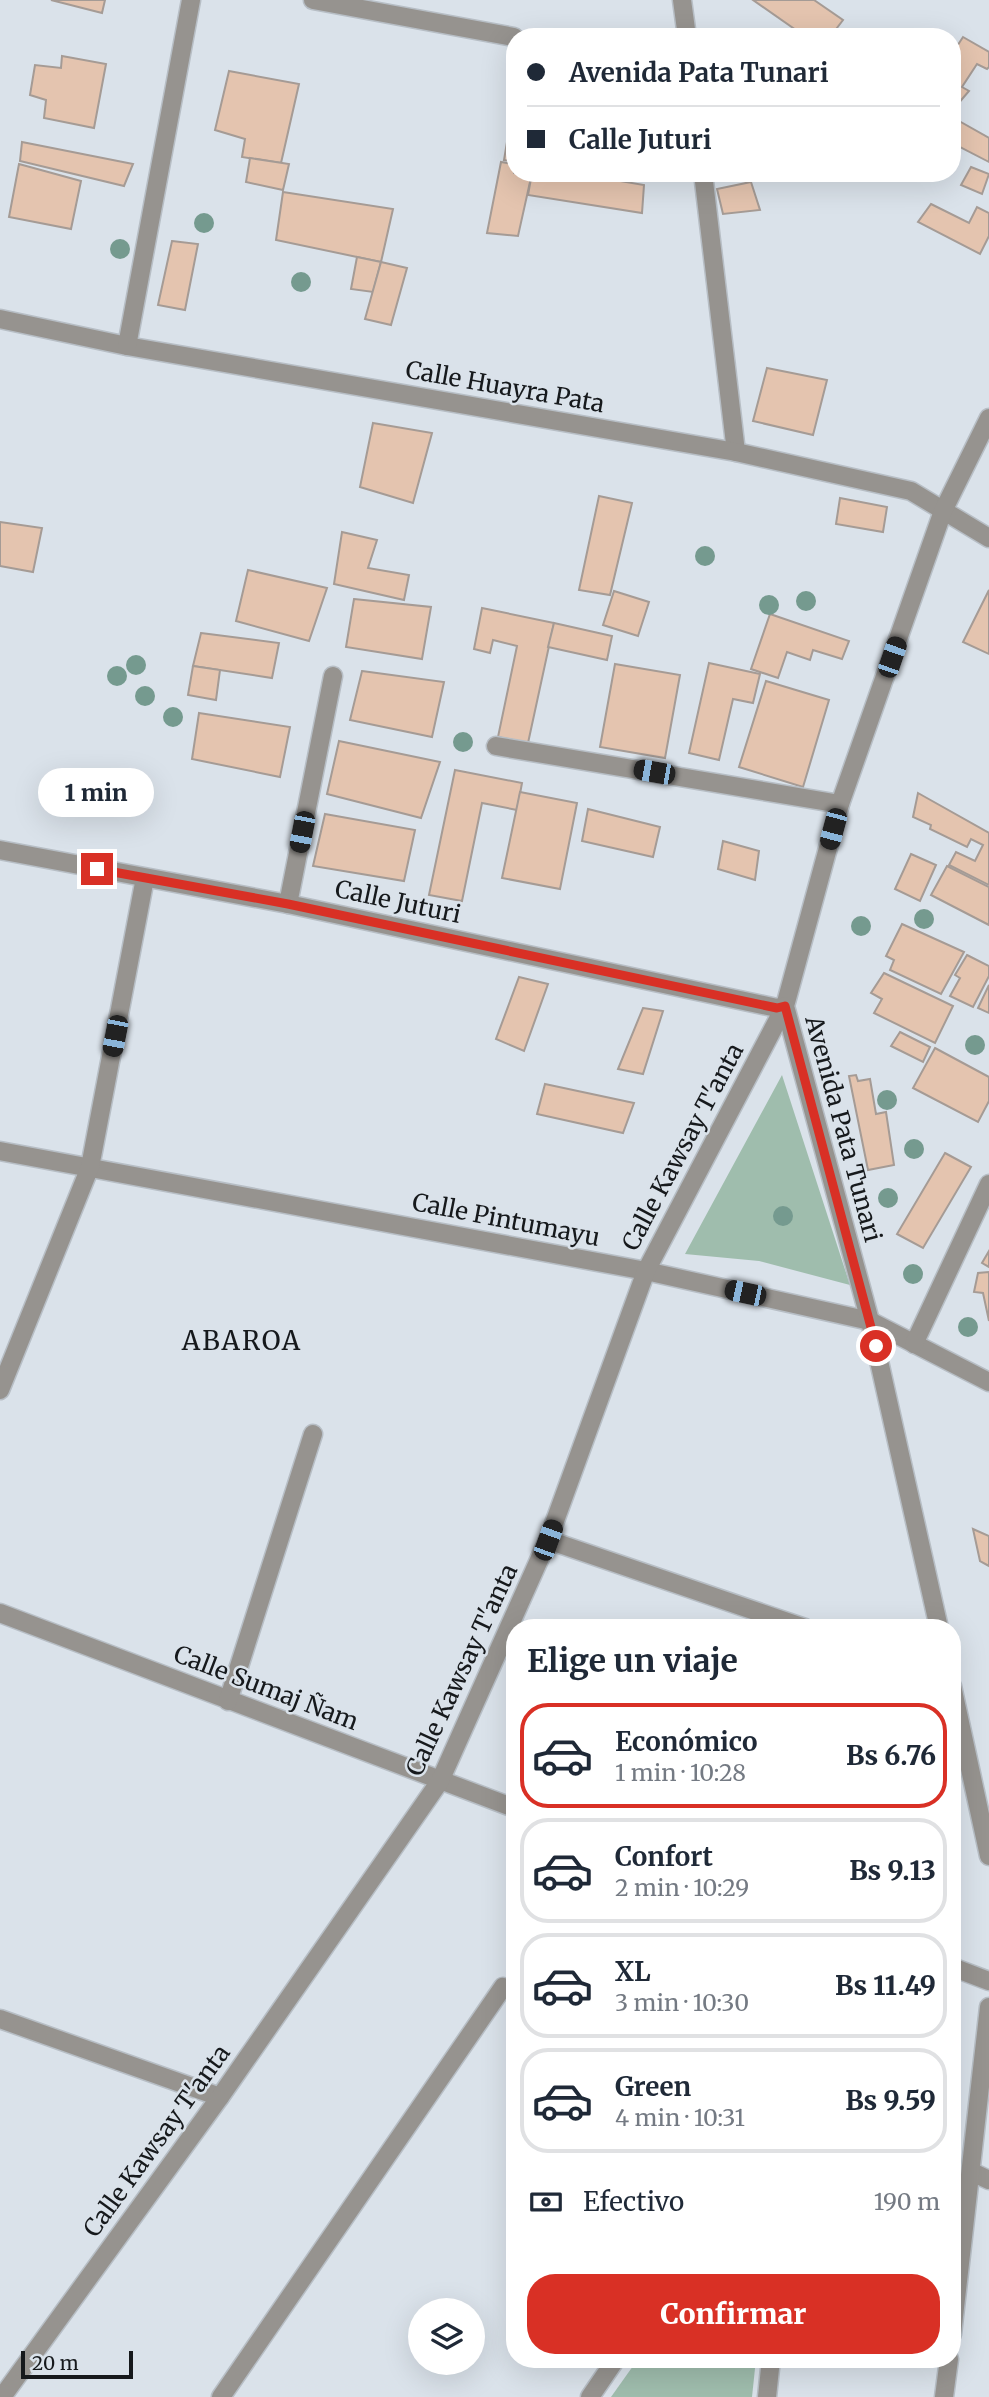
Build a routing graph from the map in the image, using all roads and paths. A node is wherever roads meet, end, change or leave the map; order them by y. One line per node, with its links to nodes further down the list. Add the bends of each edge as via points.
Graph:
1 (191, 0): 8 (street)
2 (313, 0): 5 (street)
3 (682, 0): 4 (street)
4 (686, 28)
5 (506, 36)
6 (704, 182): 10 (street)
7 (0, 319): 8 (street, Calle Huayra Pata)
8 (127, 346): 10 (street, Calle Huayra Pata)
9 (989, 418): 11 (street, Avenida Pata Tunari)
10 (736, 452): 11 (street, Calle Huayra Pata, via 911,491)
11 (943, 511): 12 (street, Calle Huayra Pata); 15 (street, Avenida Pata Tunari)
12 (989, 538)
13 (333, 676): 18 (street)
14 (496, 746): 15 (street)
15 (840, 804): 19 (street, Avenida Pata Tunari)
16 (0, 850): 17 (street, Calle Juturi)
17 (145, 878): 18 (street, Calle Juturi); 21 (street)
18 (288, 904): 19 (street, Calle Juturi, via 777,1008)
19 (785, 1006): 23 (street, Calle Kawsay T'anta); 24 (street, Avenida Pata Tunari)
20 (0, 1151): 21 (street, Calle Pintumayu)
21 (90, 1167): 23 (street, Calle Pintumayu); 27 (street)
22 (989, 1184): 25 (street)
23 (646, 1271): 24 (street, Calle Pintumayu); 29 (street, Calle Kawsay T'anta)
24 (870, 1321): 25 (street, Calle Pintumayu); 33 (street, Avenida Pata Tunari)
25 (914, 1344): 26 (street, Calle Pintumayu)
26 (989, 1382)
27 (0, 1390)
28 (313, 1434): 35 (street)
29 (548, 1540): 31 (street, Calle Kawsay T'anta); 32 (street)
30 (0, 1613): 35 (street, Calle Sumaj Ñam)
31 (513, 1619)
32 (779, 1619)
33 (937, 1619)
34 (506, 1634): 37 (street, Calle Kawsay T'anta)
35 (228, 1701): 37 (street, Calle Sumaj Ñam)
36 (961, 1727): 39 (street)
37 (440, 1781): 38 (street, Calle Sumaj Ñam); 45 (street, Calle Kawsay T'anta)
38 (506, 1805)
39 (989, 1856)
40 (961, 1970): 41 (street)
41 (989, 1981)
42 (506, 1988): 53 (street)
43 (989, 2007): 46 (street)
44 (0, 2019): 45 (street)
45 (220, 2097): 52 (street, Calle Kawsay T'anta)
46 (972, 2172): 47 (street); 48 (street)
47 (989, 2180)
48 (961, 2261)
49 (610, 2368): 54 (street)
50 (770, 2368): 55 (street)
51 (948, 2368): 56 (street)
52 (2, 2397)
53 (221, 2397)
54 (590, 2397)
55 (766, 2397)
56 (944, 2397)

